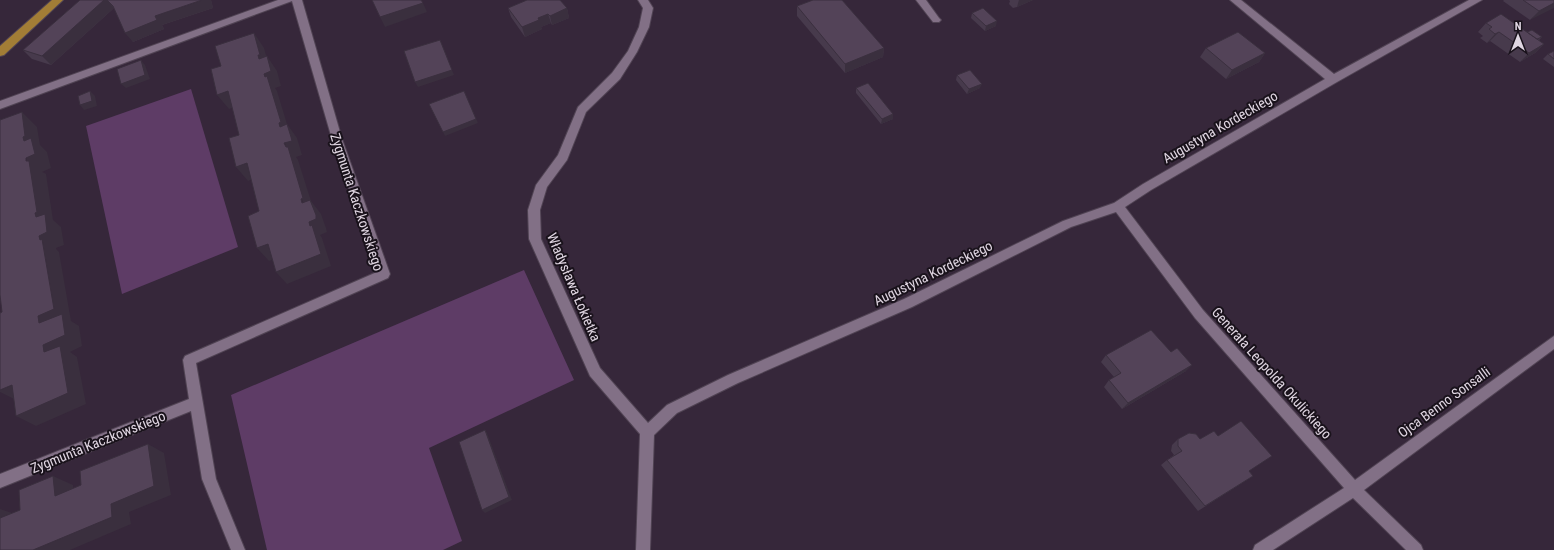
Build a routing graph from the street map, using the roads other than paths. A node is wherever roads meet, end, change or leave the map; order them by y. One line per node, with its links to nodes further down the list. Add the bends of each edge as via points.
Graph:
1 (58, 0): 9 (main road)
2 (288, 0): 11 (street)
3 (297, 0): 14 (street, Zygmunta Kaczkowskiego, via 337,139 384,274 189,360)
4 (643, 0): 15 (street, Władysława Łokietka, via 648,8 644,27 632,52 616,76 582,110 563,158 542,185 534,210 535,239 595,372)
5 (921, 0): 8 (street)
6 (1235, 0): 10 (street)
7 (1477, 0): 10 (street, Augustyna Kordeckiego)
8 (936, 20)
9 (0, 52)
10 (1333, 79): 12 (street, Augustyna Kordeckiego)
11 (0, 106)
12 (1118, 206): 15 (street, Augustyna Kordeckiego, via 1066,224 908,303 733,379 672,409); 17 (street, Generała Leopolda Okulickiego, via 1199,314)
13 (1554, 342): 17 (street, Ojca Benno Sonsalli)
14 (195, 403): 16 (street, Zygmunta Kaczkowskiego); 18 (street, Zygmunta Kaczkowskiego, via 208,479)
15 (647, 432): 19 (street)
16 (0, 481)
17 (1354, 489): 20 (street, Ojca Benno Sonsalli); 21 (street, Generała Leopolda Okulickiego)
18 (238, 550)
19 (644, 550)
20 (1260, 550)
21 (1416, 550)

